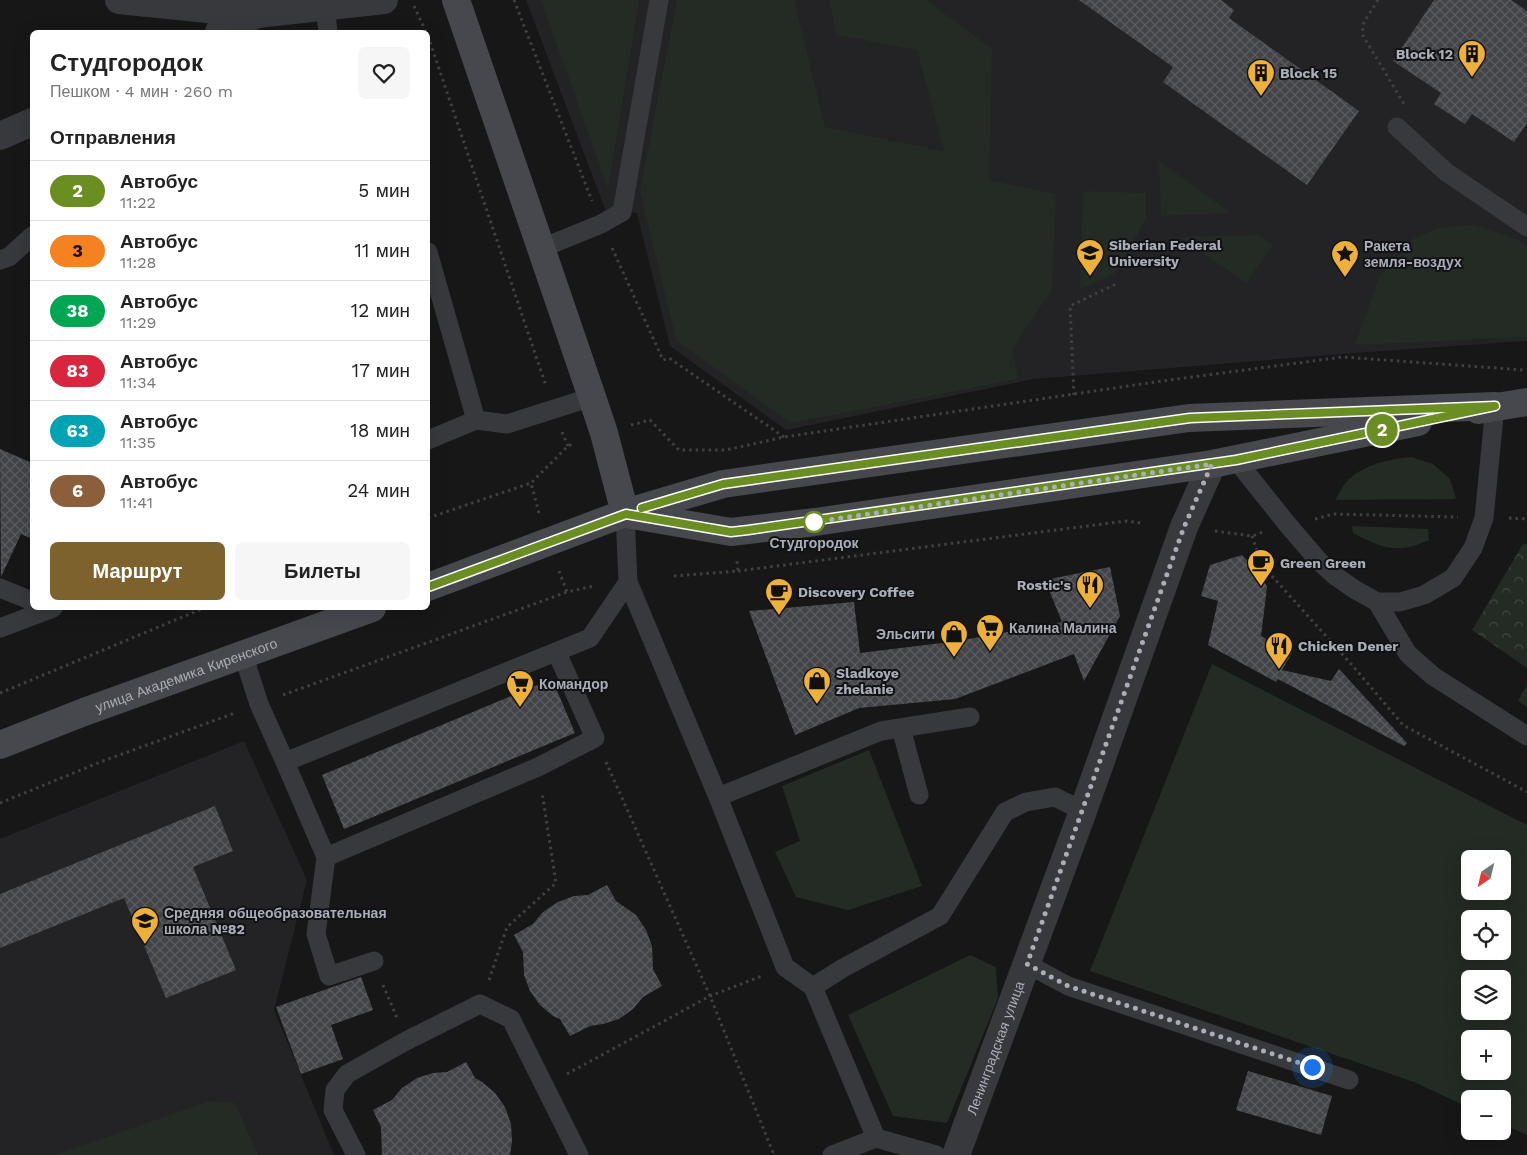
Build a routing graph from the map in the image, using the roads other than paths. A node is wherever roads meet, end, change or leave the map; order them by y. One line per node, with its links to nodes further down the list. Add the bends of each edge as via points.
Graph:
1 (119, 0): 5 (street)
2 (384, 0): 6 (street)
3 (456, 0): 13 (main road)
4 (659, 0): 13 (lane, via 622,212)
5 (258, 14): 6 (street); 7 (street)
6 (327, 20)
7 (223, 30)
8 (30, 123): 10 (street)
9 (1397, 127): 11 (lane, via 1446,172)
10 (0, 136)
11 (1527, 227)
12 (30, 238): 15 (lane)
13 (542, 248): 16 (main road)
14 (430, 259): 19 (lane)
15 (0, 260)
16 (592, 397): 19 (lane, via 506,424); 22 (main road)
17 (1527, 402): 18 (main road)
18 (1495, 406): 21 (main road); 22 (main road, via 1190,418 723,484); 27 (lane, via 1484,518 1473,548 1453,578 1424,595 1400,602)
19 (476, 420): 20 (lane)
20 (430, 439)
21 (1224, 462): 22 (main road, via 731,532); 27 (lane, via 1288,525 1318,560 1354,589); 40 (street, Ленинградская улица, via 1184,527)
22 (626, 514): 23 (lane); 24 (main road)
23 (628, 582): 31 (lane, via 590,638); 39 (lane)
24 (430, 586)
25 (0, 588): 26 (lane)
26 (30, 600)
27 (1377, 602): 35 (lane, via 1408,654 1433,676)
28 (46, 610): 30 (lane)
29 (366, 610): 32 (main road, улица Академика Киренского)
30 (0, 628)
31 (557, 653): 37 (lane); 41 (lane, via 595,738 538,766)
32 (243, 654): 36 (main road, улица Академика Киренского); 37 (lane, via 259,704)
33 (970, 717): 34 (lane)
34 (902, 728): 38 (lane); 39 (lane, via 881,731)
35 (1527, 736)
36 (0, 745)
37 (285, 762): 41 (lane)
38 (920, 795)
39 (718, 797): 44 (lane, via 785,967)
40 (1083, 811): 43 (street, Ленинградская улица); 44 (lane, via 1055,797 1026,802 1005,812 940,916)
41 (326, 857): 42 (lane, via 316,934 329,976)
42 (374, 961)
43 (1027, 964): 45 (lane, via 1068,986); 51 (street, Ленинградская улица)
44 (813, 987): 46 (lane)
45 (1349, 1080)
46 (876, 1138): 49 (lane); 50 (lane)
47 (356, 1155): 48 (lane, via 333,1110 335,1090 348,1074 480,1004 511,1020)
48 (578, 1155)
49 (832, 1155)
50 (936, 1155)
51 (956, 1155)

